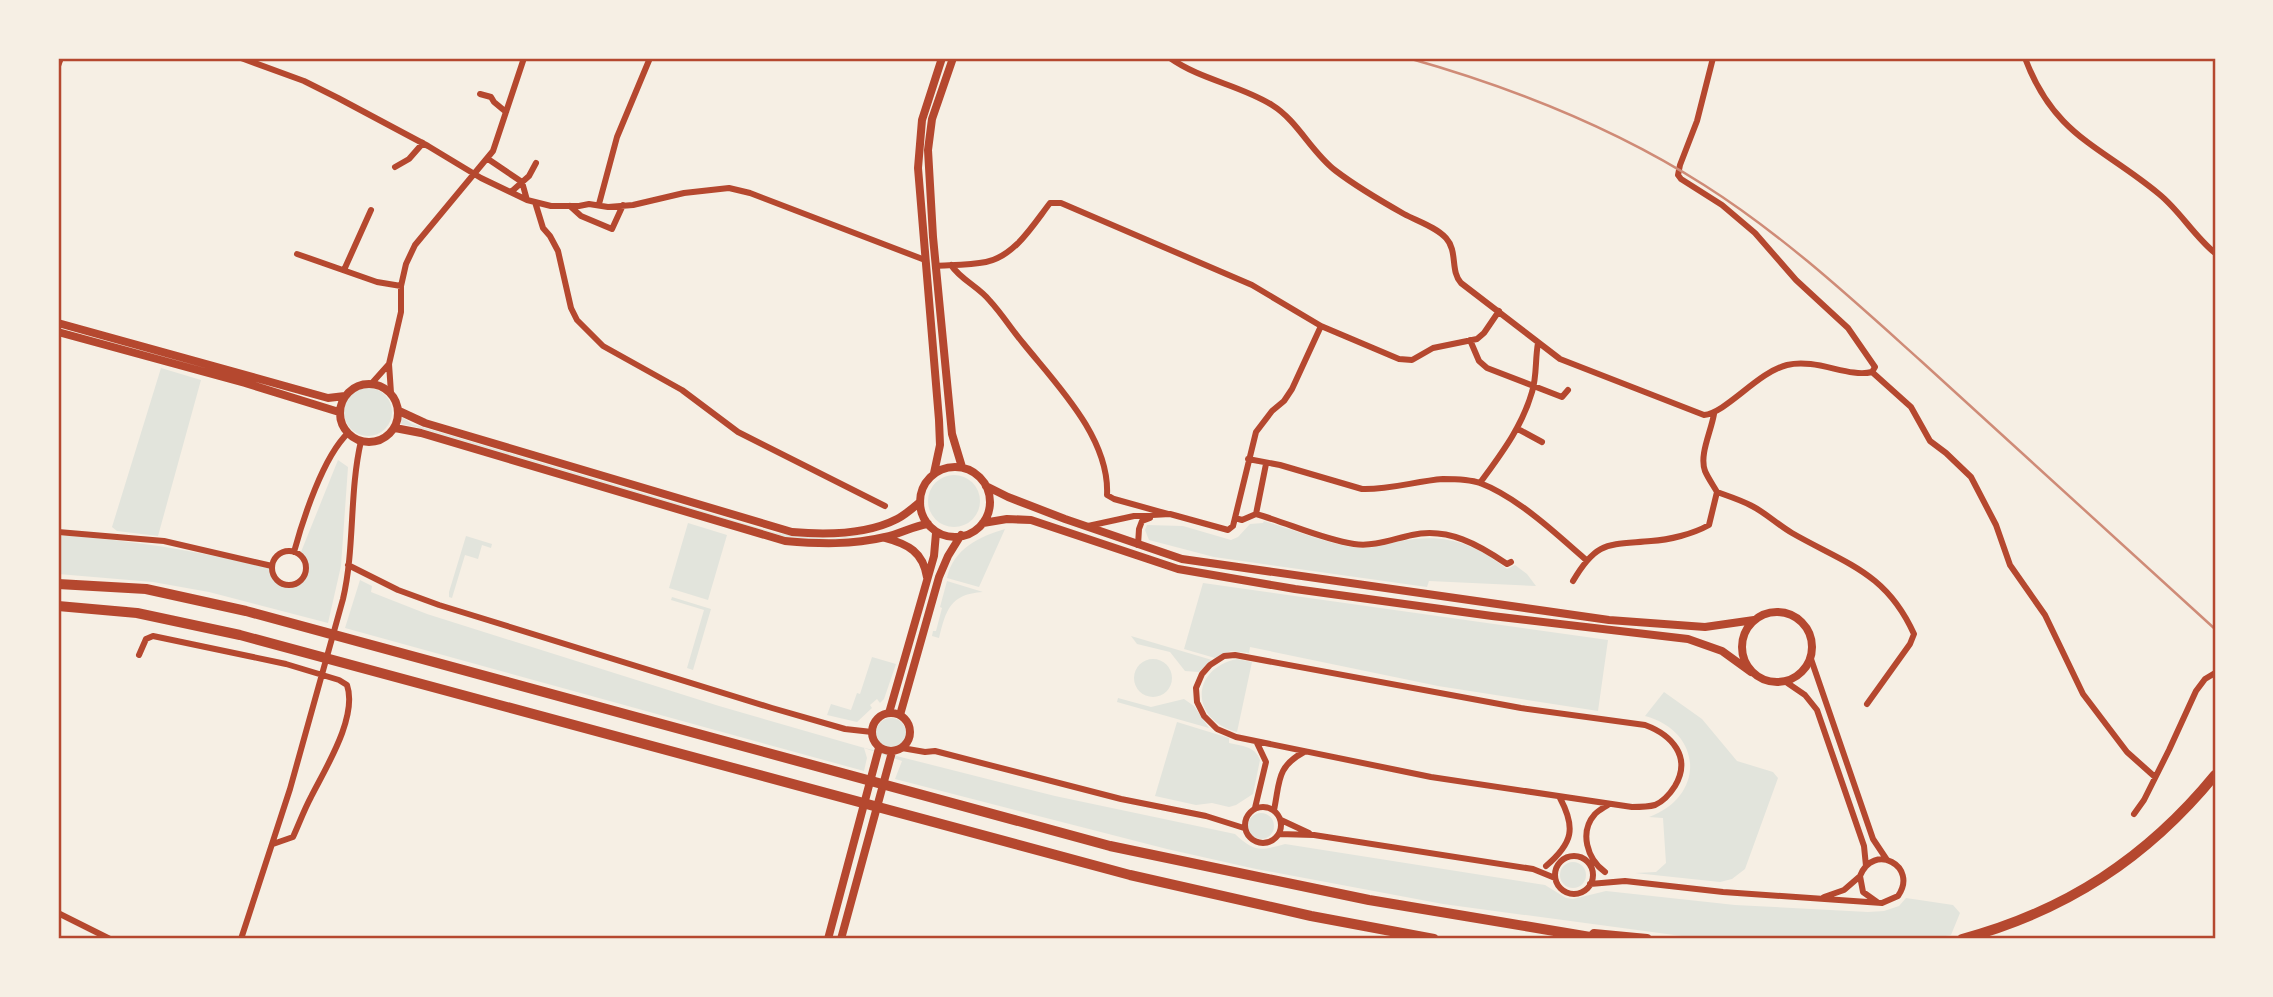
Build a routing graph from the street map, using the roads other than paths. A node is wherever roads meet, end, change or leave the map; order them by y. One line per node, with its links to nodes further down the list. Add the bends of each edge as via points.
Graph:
1 (61, 58): 10 (street)
2 (241, 58): 13 (street, via 304,81)
3 (524, 58): 12 (street)
4 (650, 58): 21 (street, via 617,137)
5 (942, 58): 27 (main road, via 926,102 919,140)
6 (953, 58): 29 (main road, via 929,142)
7 (1170, 58): 32 (street, via 1273,106 1335,170 1446,237 1457,279)
8 (1713, 58): 39 (street, via 1679,170 1681,179 1755,233 1796,280 1848,328 1875,368)
9 (2025, 58): 25 (street, via 2042,95 2069,129 2160,194)
10 (58, 66)
11 (480, 94): 12 (street, via 491,97)
12 (506, 112): 14 (street)
13 (423, 143): 16 (street); 17 (street)
14 (488, 159): 17 (street); 18 (street)
15 (536, 163): 18 (street)
16 (395, 167)
17 (473, 173): 19 (street); 31 (street, via 415,245)
18 (523, 182): 19 (street); 20 (street)
19 (511, 192): 20 (street)
20 (531, 201): 23 (street); 61 (street, via 558,251 571,308 603,346 682,390 738,432)
21 (600, 204): 22 (street); 23 (street)
22 (623, 205): 23 (street, via 612,229); 27 (street, via 729,188)
23 (570, 206)
24 (371, 210): 30 (street)
25 (2215, 253)
26 (297, 254): 30 (street)
27 (925, 260): 56 (main road, via 939,420)
28 (951, 265): 29 (street); 34 (street, via 998,257 1023,238 1051,204 1061,204 1252,285); 62 (street, via 989,299 1064,391 1104,466 1107,495)
29 (936, 266): 55 (main road, via 952,434)
30 (344, 270): 31 (street)
31 (401, 286): 38 (street, via 401,312)
32 (1499, 311): 36 (street, via 1484,334); 37 (street)
33 (58, 323): 44 (main road, via 321,397)
34 (1321, 326): 36 (street, via 1399,359 1412,360 1433,348); 53 (street, via 1292,389 1256,432)
35 (58, 332): 46 (main road)
36 (1470, 340): 41 (street, via 1487,368)
37 (1538, 343): 41 (street); 47 (street, via 1560,359 1704,415)
38 (389, 365): 40 (street); 43 (street)
39 (1872, 372): 47 (street, via 1859,374 1808,363 1787,365 1768,373); 99 (street, via 1911,407 1930,441 1971,477 2010,565 2045,615 2083,694 2127,752)
40 (372, 383): 43 (main road); 44 (main road, via 358,385)
41 (1534, 386): 42 (street, via 1562,397); 49 (street)
42 (1568, 390)
43 (391, 393): 45 (main road)
44 (345, 396): 46 (main road)
45 (399, 411): 48 (main road); 60 (main road, via 425,423 792,532 836,534 883,525)
46 (339, 412): 50 (main road)
47 (1714, 414): 59 (street, via 1702,457)
48 (395, 428): 51 (main road, via 380,440); 72 (main road, via 776,539 835,544)
49 (1518, 429): 52 (street); 57 (street)
50 (348, 433): 51 (main road); 74 (street, via 335,447)
51 (361, 441): 77 (street)
52 (1542, 442)
53 (1248, 459): 54 (street); 65 (street)
54 (1266, 464): 57 (street, via 1362,489 1445,479); 63 (street)
55 (962, 467): 56 (main road); 58 (main road)
56 (934, 473): 60 (main road, via 923,487)
57 (1480, 483): 75 (street, via 1539,520)
58 (986, 486): 66 (main road, via 990,503); 68 (main road)
59 (1717, 492): 75 (street, via 1712,521 1706,527 1656,541 1614,543); 89 (street, via 1752,506 1869,574 1908,620 1914,634 1910,644)
60 (920, 502): 67 (main road)
61 (885, 506)
62 (1170, 514): 64 (street); 65 (street, via 1228,530)
63 (1256, 514): 65 (street); 76 (street, via 1354,544 1416,534 1456,537)
64 (1156, 516): 68 (street); 73 (street, via 1142,521)
65 (1235, 518)
66 (983, 523): 71 (main road); 86 (main road, via 1031,520 1178,569 1282,587 1688,639 1722,651)
67 (928, 524): 70 (main road); 72 (main road)
68 (1087, 526): 73 (main road)
69 (58, 532): 78 (street, via 164,541)
70 (936, 533): 71 (main road); 79 (main road)
71 (961, 536): 91 (main road, via 939,576)
72 (885, 537): 79 (main road, via 917,552)
73 (1138, 545): 83 (main road, via 1182,559 1609,620 1705,627)
74 (294, 552): 78 (street, via 278,556); 78 (street, via 305,565 305,574 296,583 279,582)
75 (1586, 560): 80 (street)
76 (1511, 562)
77 (348, 565): 92 (street, via 439,605 772,708); 109 (street, via 343,599)
78 (272, 566)
79 (928, 580): 90 (main road)
80 (1573, 580)
81 (58, 584): 125 (highway, via 146,589 246,611 1110,846)
82 (58, 606): 121 (highway, via 137,612 240,635)
83 (1754, 620): 85 (main road, via 1771,613 1793,616 1810,636); 86 (main road, via 1741,646)
84 (139, 655): 109 (street, via 145,639 153,636 299,668 347,685 348,708 326,771 293,837)
85 (1811, 659): 88 (main road); 110 (street, via 1873,839)
86 (1751, 672): 88 (main road, via 1766,681)
87 (2215, 673): 99 (street, via 2196,691)
88 (1786, 682): 113 (street, via 1817,710 1864,846)
89 (1867, 704)
90 (889, 713): 91 (main road); 92 (main road, via 879,717)
91 (900, 715): 94 (main road, via 911,732)
92 (872, 732): 95 (main road)
93 (1257, 743): 96 (street); 101 (street, via 1217,729 1197,702 1202,674 1224,656 1248,656 1661,731 1676,748 1682,767 1670,794 1652,806); 102 (street, via 1266,762)
94 (902, 748): 97 (main road); 106 (street, via 935,751)
95 (879, 751): 97 (main road); 128 (main road)
96 (1304, 752): 100 (street); 103 (street, via 1284,766)
97 (892, 755): 129 (main road)
98 (2215, 775): 134 (highway, via 2170,825 2116,870 2055,905)
99 (2155, 777): 104 (street)
100 (1560, 798): 101 (street); 112 (street, via 1569,815 1570,834 1563,851)
101 (1609, 804): 116 (street, via 1589,825 1587,849)
102 (1255, 807): 103 (street); 106 (street, via 1247,814)
103 (1274, 810): 105 (street)
104 (2134, 814)
105 (1281, 820): 107 (street); 108 (street)
106 (1244, 828): 107 (street, via 1260,843)
107 (1279, 834): 108 (street)
108 (1314, 835): 114 (street)
109 (273, 844): 127 (street)
110 (1887, 860): 113 (street); 123 (street, via 1900,869 1903,886 1893,900)
111 (1560, 862): 112 (street); 115 (street, via 1581,857); 118 (street)
112 (1546, 866): 114 (street)
113 (1866, 866): 117 (street)
114 (1533, 869): 118 (street)
115 (1592, 870): 116 (street); 120 (street)
116 (1605, 873): 119 (street)
117 (1860, 876): 122 (street, via 1844,890); 123 (street, via 1863,892)
118 (1556, 878): 120 (street, via 1561,889 1572,894)
119 (1625, 881): 120 (street); 122 (street)
120 (1590, 884)
121 (1176, 886): 130 (highway); 131 (highway)
122 (1815, 898): 123 (street)
123 (1877, 902)
124 (58, 913): 126 (street)
125 (1497, 923): 132 (highway); 133 (highway)
126 (110, 939)
127 (241, 939)
128 (828, 939)
129 (841, 939)
130 (1402, 939)
131 (1434, 939)
132 (1602, 939)
133 (1647, 939)
134 (1962, 939)

